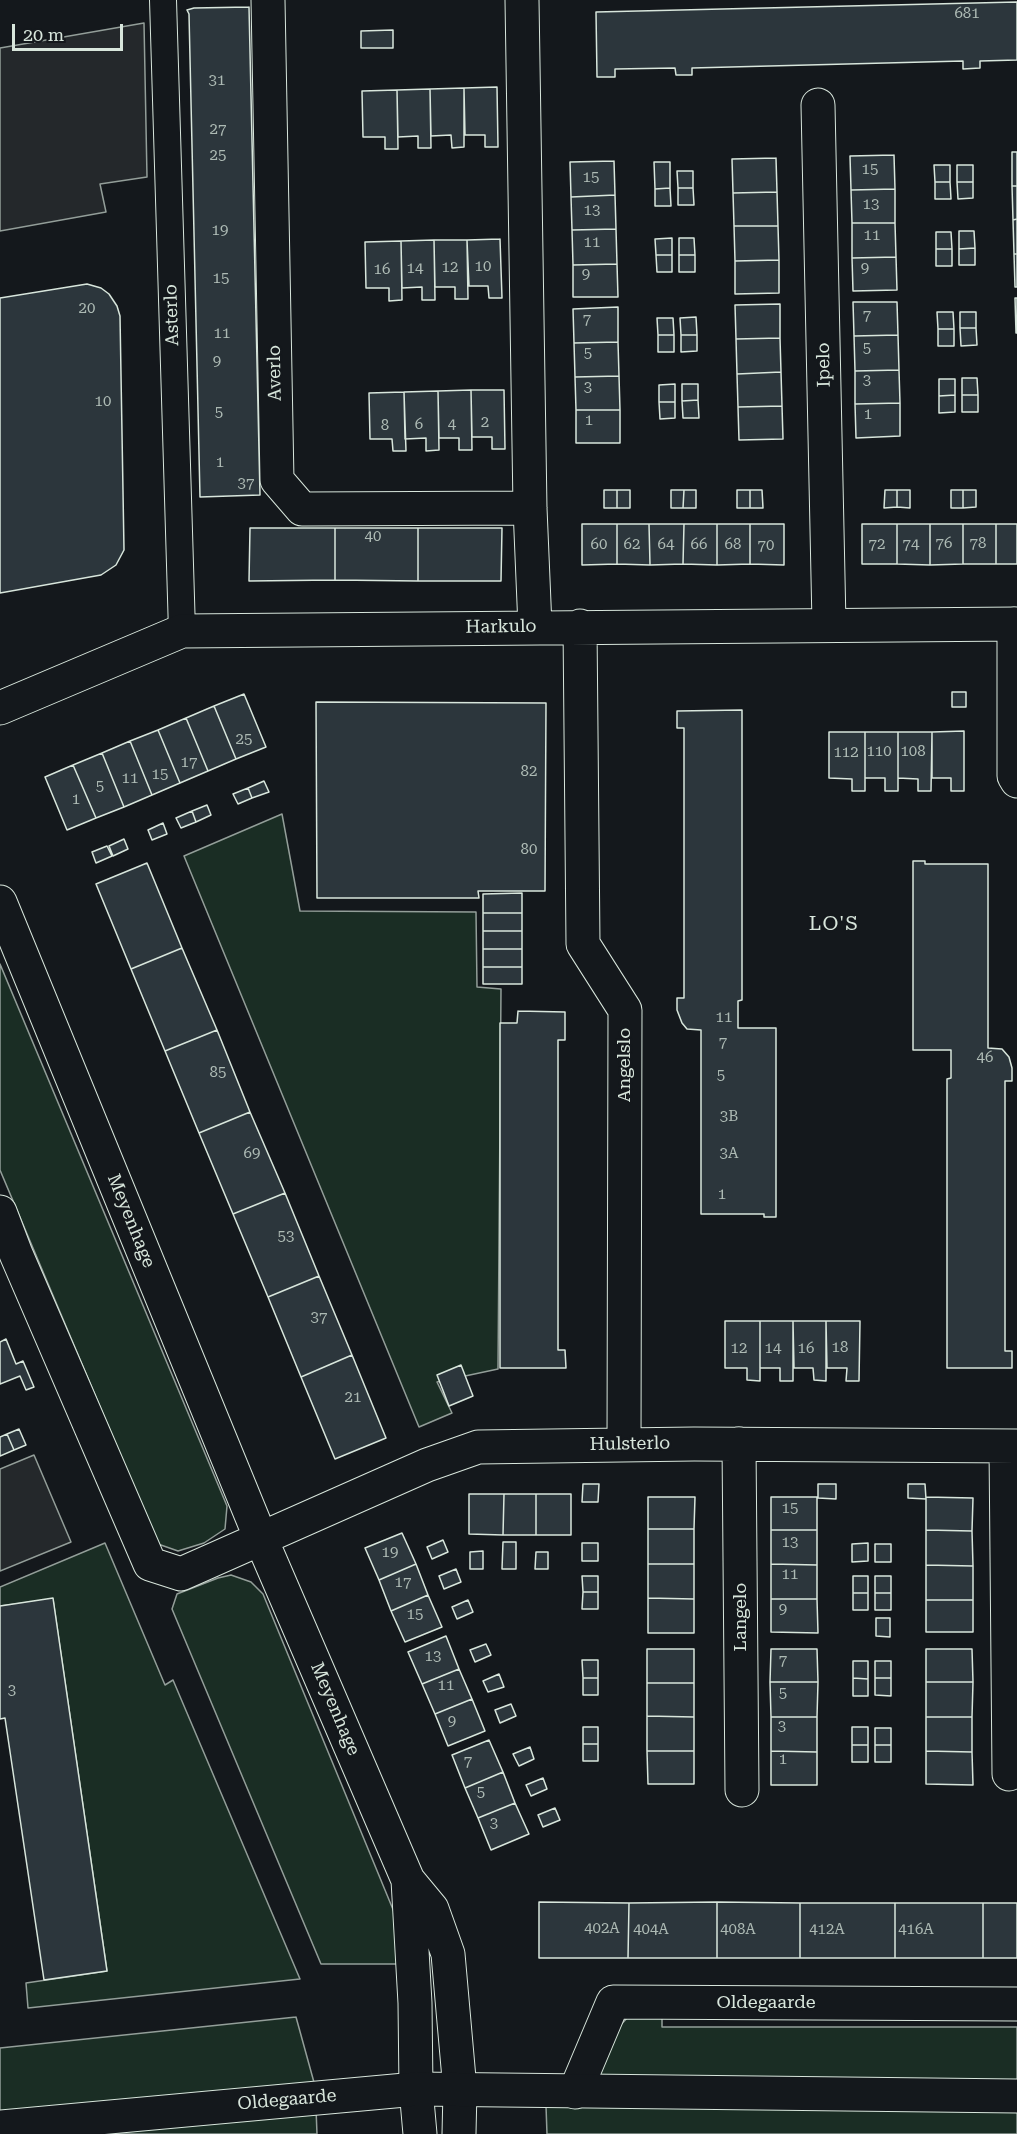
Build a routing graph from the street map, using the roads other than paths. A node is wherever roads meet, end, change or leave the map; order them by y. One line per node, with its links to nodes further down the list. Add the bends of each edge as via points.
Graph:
1 (163, 0): 10 (street, Asterlo)
2 (268, 0): 5 (street, Averlo, via 277,480 302,509)
3 (522, 0): 5 (street)
4 (818, 105): 6 (street, Ipelo)
5 (530, 508): 9 (street)
6 (829, 624): 7 (street, Harkulo); 8 (street, Harkulo)
7 (1015, 624): 12 (street)
8 (580, 626): 9 (street, Harkulo); 16 (street, Angelslo, via 583,944 625,1010)
9 (535, 627): 10 (street, Harkulo)
10 (182, 631): 11 (street, Harkulo)
11 (0, 708)
12 (1017, 781)
13 (0, 902): 19 (street, Meyenhage)
14 (0, 1212): 15 (street)
15 (8, 1257): 19 (street, via 150,1564 181,1574)
16 (624, 1444): 17 (street, Hulsterlo); 19 (street, Hulsterlo, via 478,1447 427,1465)
17 (739, 1444): 18 (street, Hulsterlo); 21 (street, Langelo)
18 (1012, 1447): 20 (street)
19 (261, 1539): 22 (street, Meyenhage)
20 (1009, 1774)
21 (742, 1790)
22 (408, 1880): 24 (street, Meyenhage); 25 (street, Meyenhage, via 432,1910 448,1954)
23 (1017, 2004): 26 (street, Oldegaarde, via 613,2002)
24 (416, 2089): 25 (street, Oldegaarde); 28 (street, Oldegaarde); 29 (street, Meyenhage)
25 (460, 2090): 26 (street, Oldegaarde); 30 (street, Meyenhage)
26 (575, 2091): 27 (street, Oldegaarde)
27 (1017, 2096)
28 (0, 2127)
29 (420, 2134)
30 (459, 2134)

